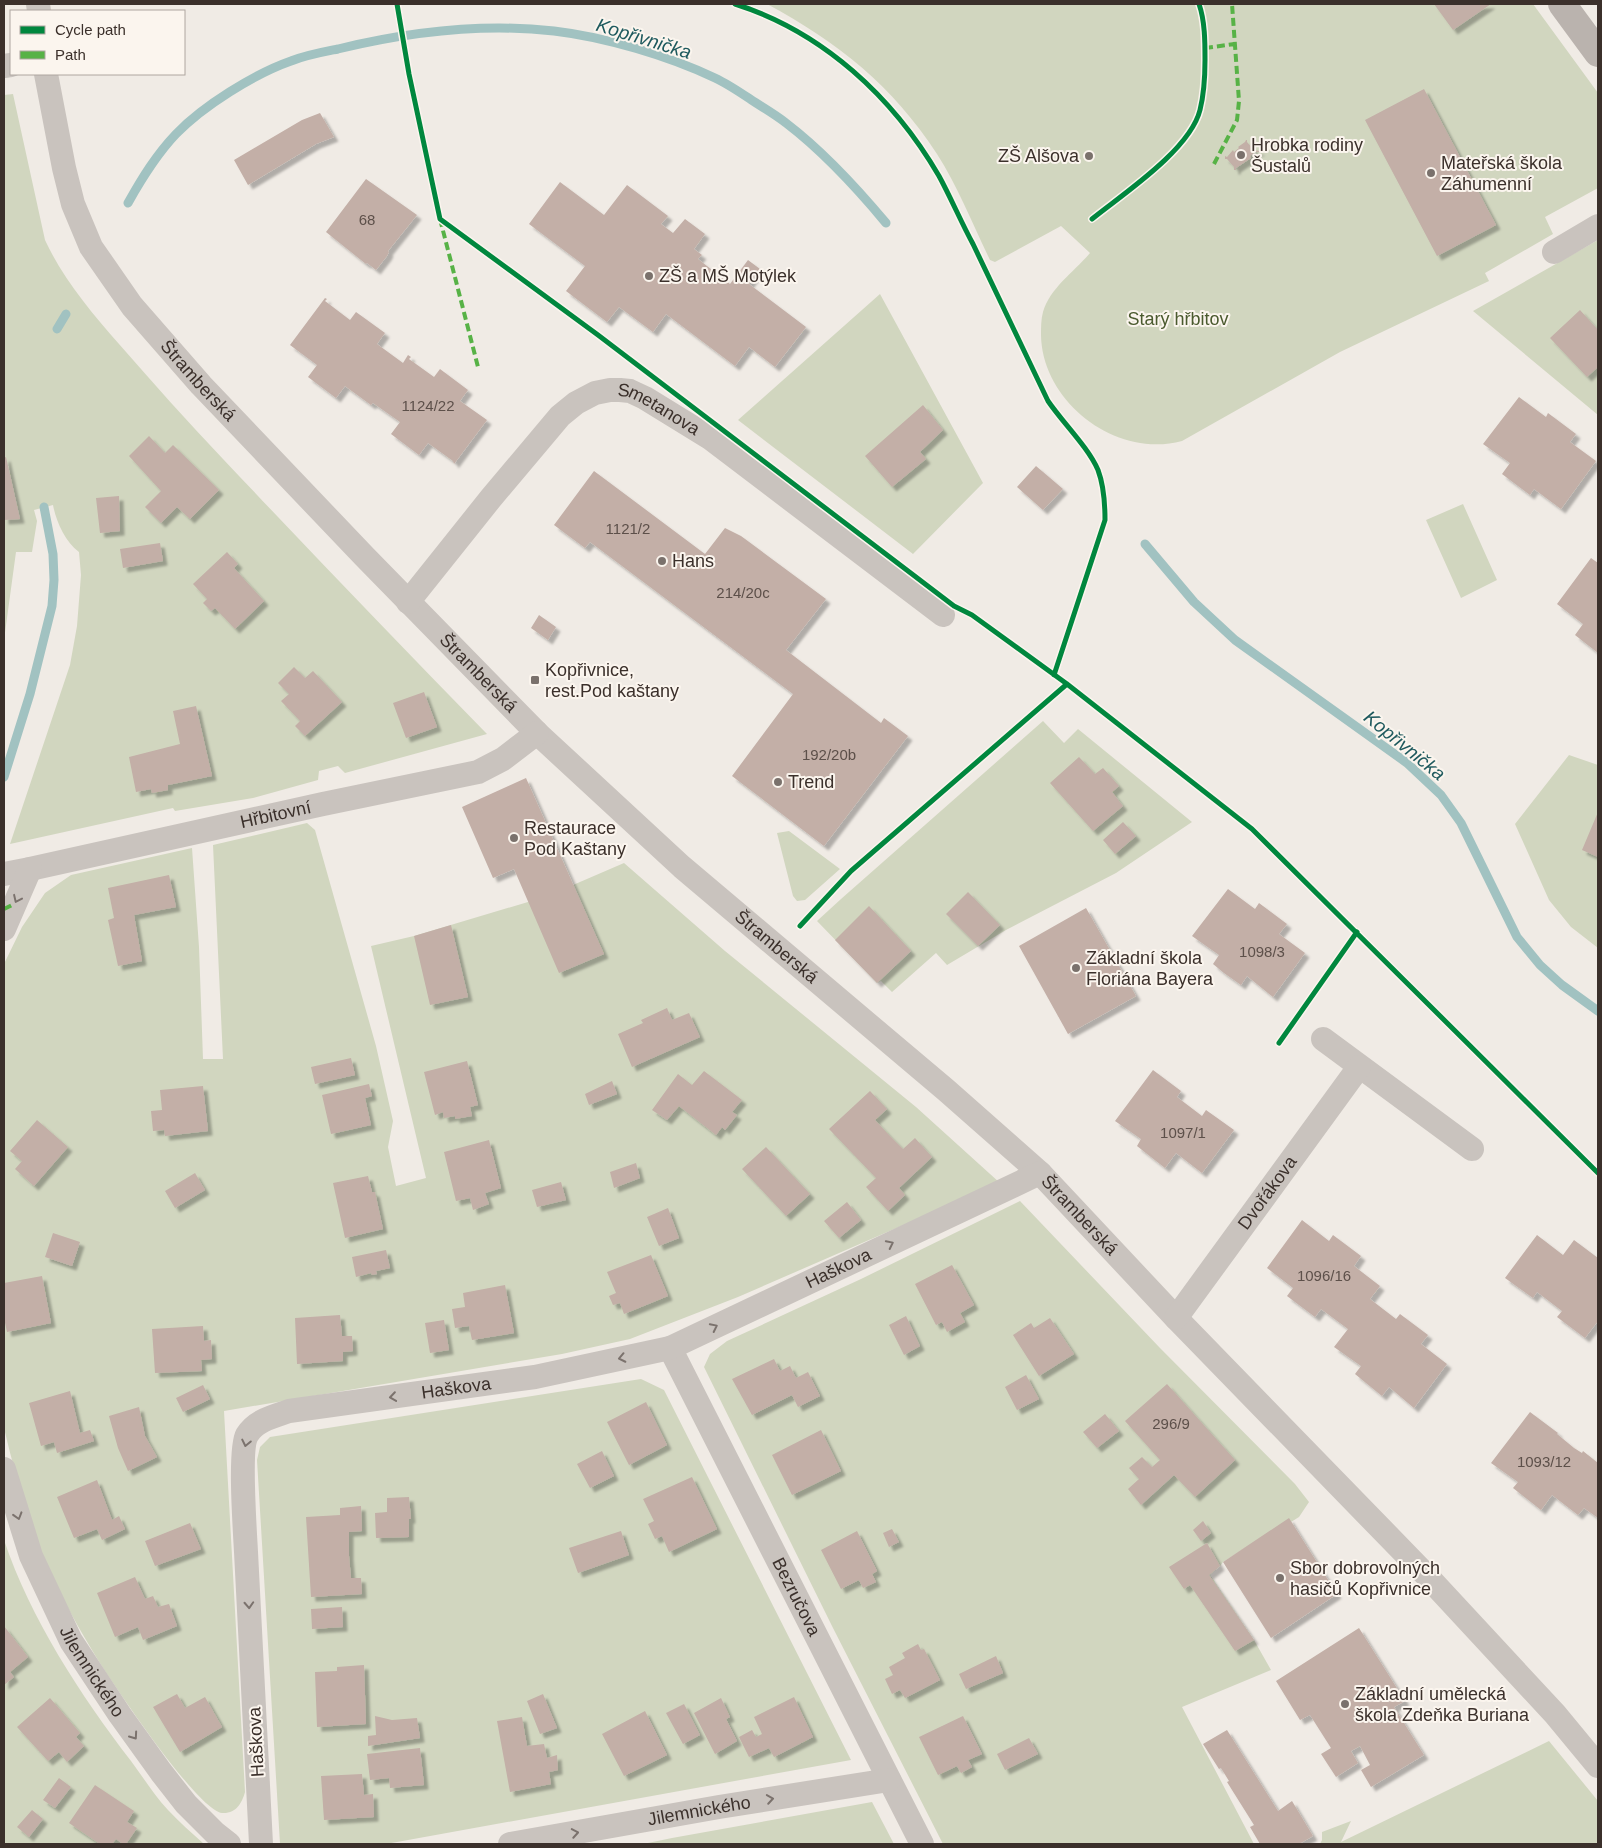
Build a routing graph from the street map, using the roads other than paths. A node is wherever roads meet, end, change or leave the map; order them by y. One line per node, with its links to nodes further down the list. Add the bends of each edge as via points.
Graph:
1 (1562, 4): 2 (main road)
2 (1598, 53)
3 (46, 75): 6 (street, Štramberská, via 73,204 91,247 132,306 200,385)
4 (1598, 226): 5 (street)
5 (1554, 252)
6 (408, 602): 7 (street, Smetanova, via 560,416 595,393 620,390 645,398 710,438); 8 (street, Štramberská)
7 (943, 615)
8 (536, 732): 9 (street, Hřbitovní, via 503,759 478,772); 15 (street, Štramberská, via 689,874)
9 (30, 869): 10 (street, Hřbitovní); 11 (street, one-way to 11)
10 (4, 874)
11 (4, 929)
12 (1323, 1039): 13 (street)
13 (1359, 1067): 14 (street); 16 (street, Dvořákova)
14 (1472, 1149)
15 (1040, 1173): 16 (street, Štramberská); 17 (street, Haškova, one-way to 15)
16 (1176, 1318): 19 (street, Štramberská, via 1427,1576 1555,1714)
17 (670, 1348): 20 (street, Bezručova); 22 (street, Haškova, one-way to 22, via 536,1377 289,1411 256,1425 247,1435 244,1510)
18 (4, 1469): 21 (street, Jilemnického, one-way to 21, via 31,1556 71,1641 161,1772 186,1804)
19 (1598, 1766)
20 (889, 1780): 23 (street, Jilemnického, one-way to 20); 24 (street, Bezručova)
21 (229, 1844)
22 (261, 1844)
23 (510, 1844)
24 (922, 1844)

